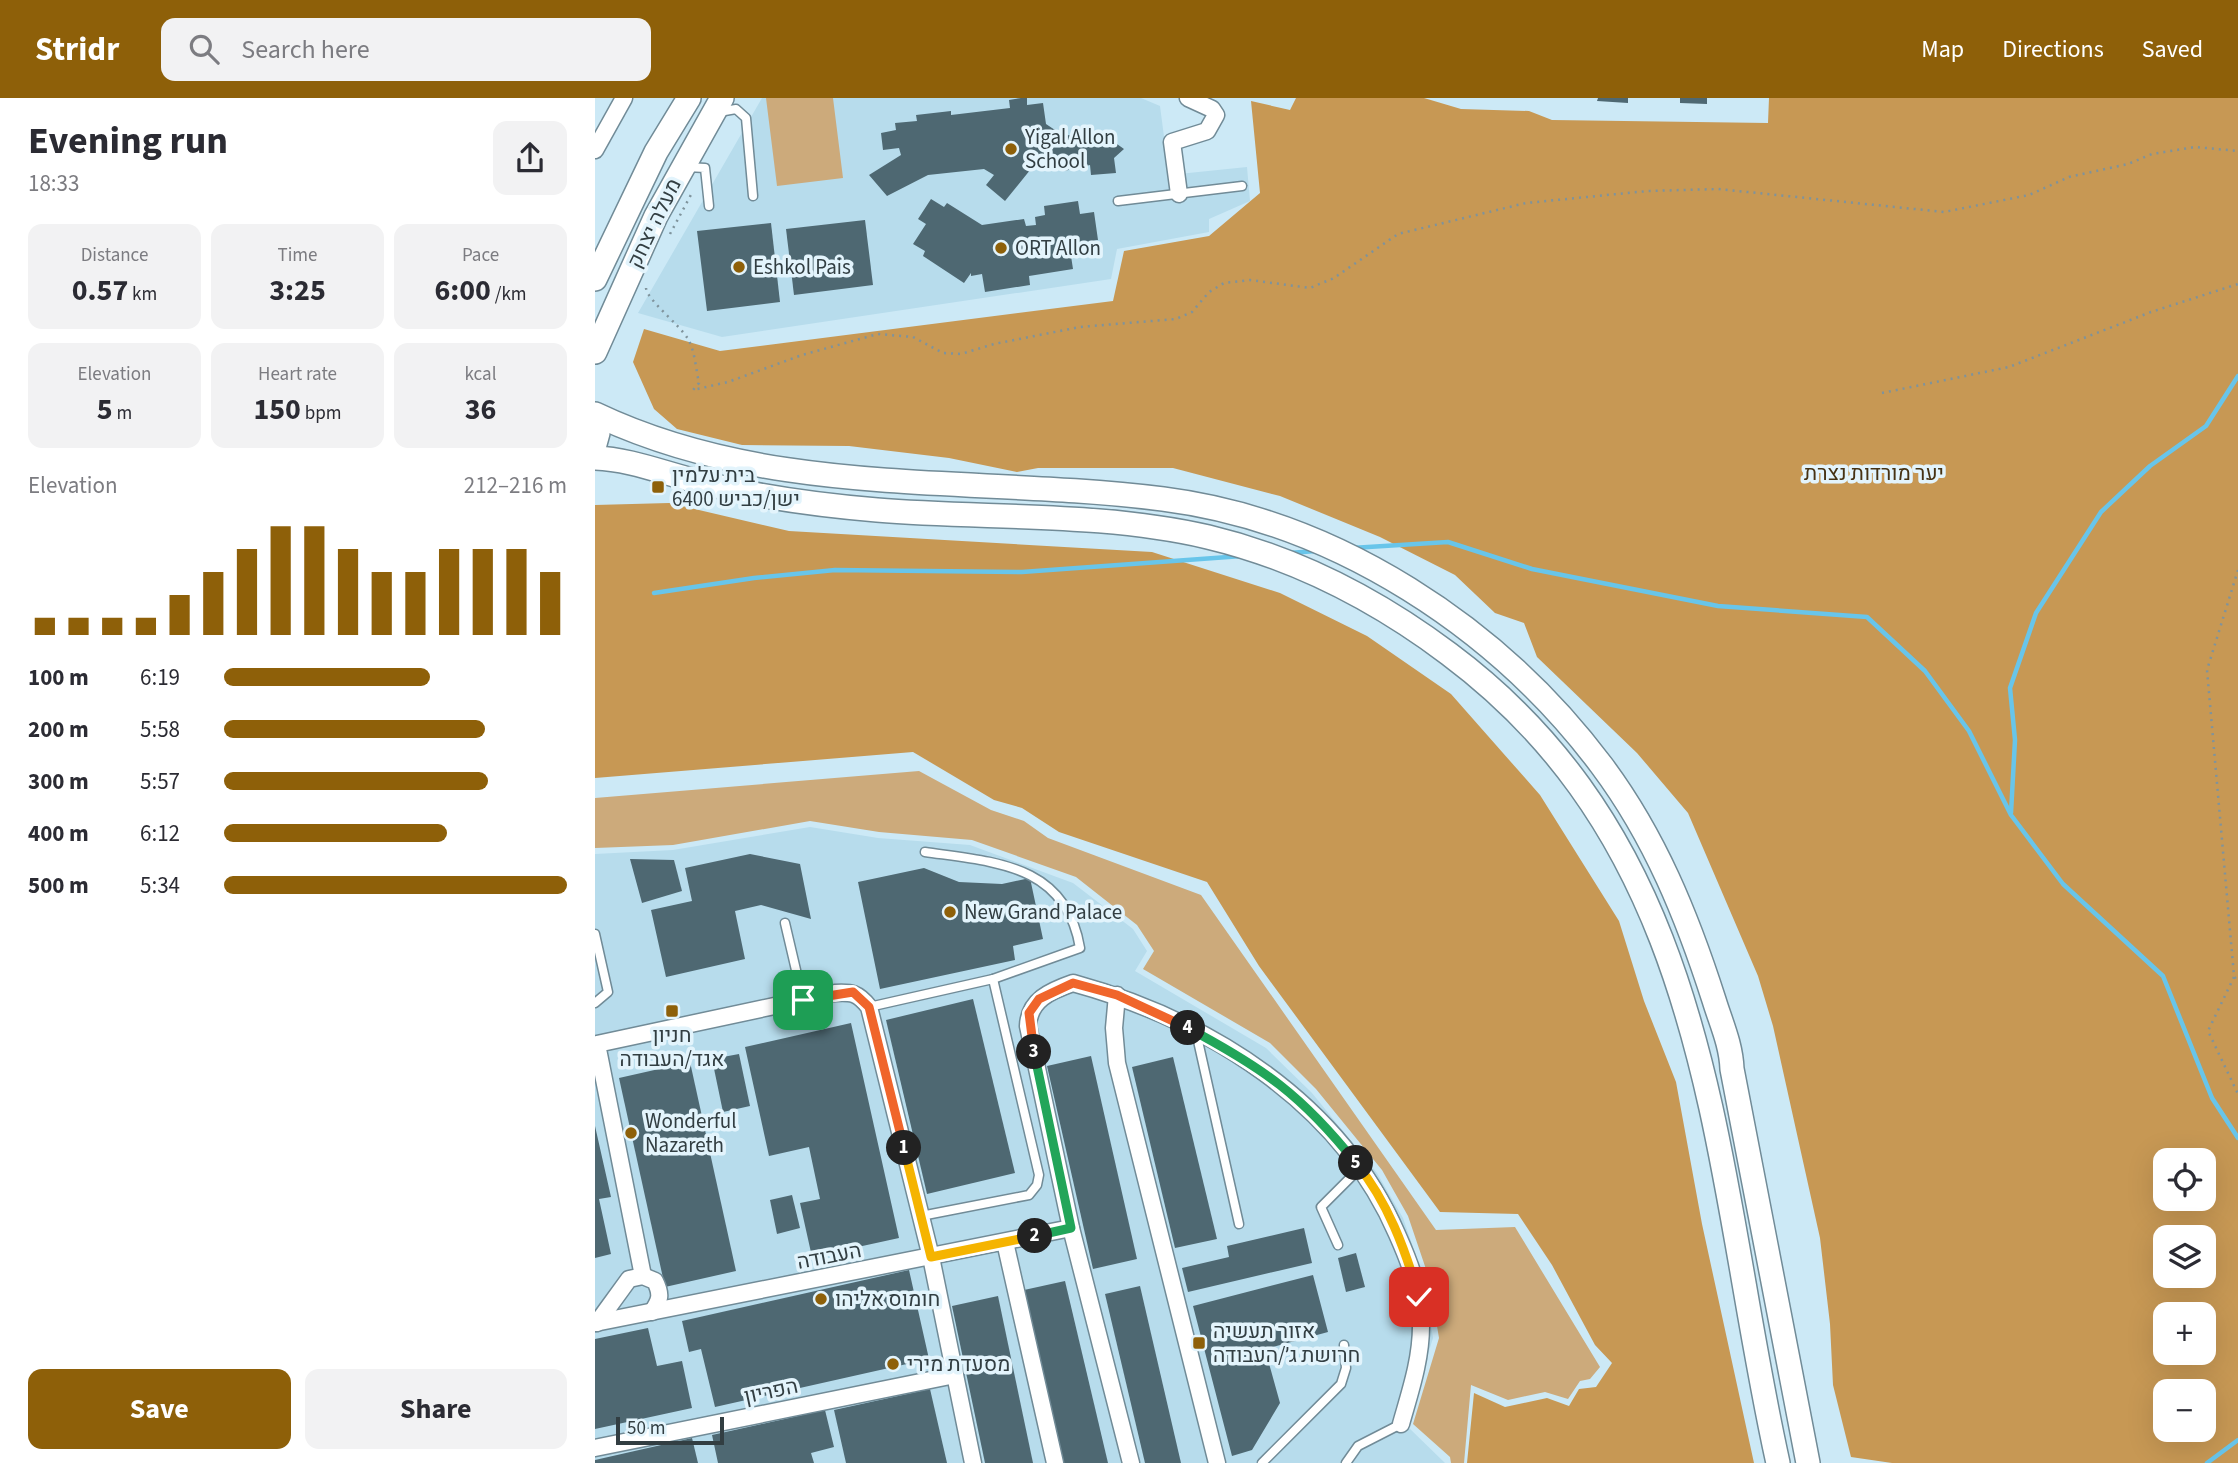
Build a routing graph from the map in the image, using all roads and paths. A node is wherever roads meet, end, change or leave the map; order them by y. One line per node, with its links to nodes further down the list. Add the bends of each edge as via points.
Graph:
1 (624, 98): 5 (street)
2 (689, 98): 16 (main road, מעלה יצחק, via 651,163)
3 (1188, 98): 10 (street, via 1216,115 1207,131 1173,142)
4 (717, 106): 7 (main road, מעלה יצחק); 11 (lane, via 736,109 746,118)
5 (595, 150)
6 (2238, 151): 15 (path, via 2195,147 2152,154 2069,177 2029,195 1944,212 1718,189 1526,203 1398,234 1334,278 1310,288 1250,280 1224,283 1192,312 1176,319 1080,327 961,354 943,353 913,338 878,334 693,390 699,383 690,341 669,313 648,297)
7 (682, 166): 8 (lane); 18 (main road, מעלה יצחק)
8 (705, 168): 13 (lane); 14 (path)
9 (1241, 186): 10 (lane)
10 (1179, 194): 12 (lane)
11 (753, 196)
12 (1118, 201)
13 (709, 206)
14 (666, 241)
15 (649, 278)
16 (595, 279)
17 (2238, 284): 19 (path, via 2009,367)
18 (595, 352)
19 (1882, 393)
20 (595, 415): 21 (main road); 58 (main road, via 649,438 711,456 793,471 882,482 1140,497 1220,510 1349,557 1426,601 1506,661 1579,736 1623,795 1661,862 1692,936 1731,1047)
21 (595, 444)
22 (595, 458): 57 (main road, via 828,506 1137,526 1213,539 1336,583 1410,625 1487,682 1556,755 1599,811 1636,874 1665,946 1707,1089)
23 (2238, 570): 27 (path, via 2207,670)
24 (925, 852): 28 (lane, via 1034,874 1054,891 1077,927 1080,948)
25 (785, 923): 31 (lane)
26 (595, 934): 32 (lane, via 608,992)
27 (2234, 976): 29 (path); 36 (path, via 2208,1031)
28 (993, 979): 33 (lane); 38 (lane, via 1039,1175 1037,1185 1029,1195)
29 (2238, 982)
30 (1117, 995): 34 (street); 40 (street, via 1073,983 1039,999 1029,1013); 54 (street, via 1117,1063)
31 (803, 1000): 33 (street, via 853,992); 35 (street)
32 (595, 1003)
33 (869, 1007): 38 (street)
34 (1196, 1032): 37 (street, via 1286,1087 1325,1123); 39 (lane)
35 (596, 1040): 44 (street)
36 (2238, 1094)
37 (1360, 1168): 42 (lane, via 1321,1207); 49 (street, via 1387,1210 1419,1297 1418,1360)
38 (921, 1216): 43 (street)
39 (1239, 1224)
40 (1071, 1228): 41 (street, העבודה); 53 (street)
41 (1005, 1242): 43 (street, העבודה); 52 (street)
42 (1338, 1245)
43 (931, 1257): 45 (street, העבודה); 48 (street)
44 (643, 1276): 45 (street, via 655,1281 661,1293); 46 (street, via 629,1279)
45 (652, 1312): 46 (street, העבודה)
46 (596, 1323)
47 (1344, 1345): 55 (lane, via 1346,1368 1341,1384)
48 (955, 1375): 50 (street, הפריון); 51 (street)
49 (1401, 1424): 56 (lane, via 1358,1446)
50 (595, 1448)
51 (974, 1463)
52 (1055, 1463)
53 (1131, 1463)
54 (1217, 1463)
55 (1262, 1463)
56 (1346, 1463)
57 (1778, 1463)
58 (1808, 1463)

